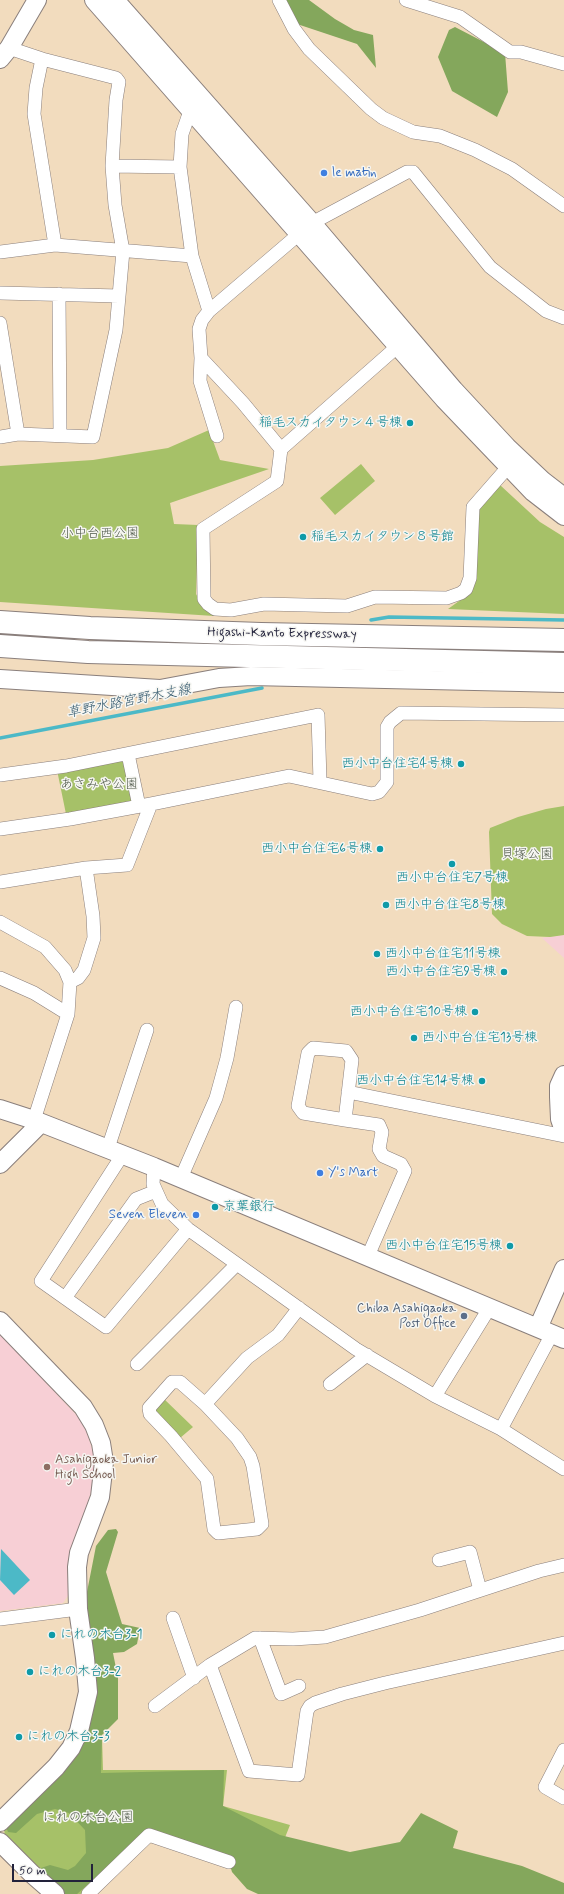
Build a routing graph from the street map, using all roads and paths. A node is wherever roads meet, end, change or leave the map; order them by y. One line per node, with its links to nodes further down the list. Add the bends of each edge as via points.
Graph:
1 (37, 0): 6 (street)
2 (94, 0): 9 (street)
3 (115, 0): 13 (street)
4 (279, 0): 12 (street, via 294,29 310,49 383,118 413,132 440,136 475,150 512,169)
5 (406, 0): 8 (street, via 460,17 510,52 521,52)
6 (5, 54): 7 (street)
7 (42, 59): 10 (street, via 116,78 119,82); 14 (street, via 34,114)
8 (564, 64)
9 (190, 111): 11 (street, via 182,134); 13 (street)
10 (112, 166): 11 (street); 15 (street)
11 (180, 168): 17 (street)
12 (564, 206)
13 (306, 229): 21 (street); 22 (street, via 408,172 413,172 490,267 546,311); 24 (street); 32 (street, via 507,447)
14 (55, 245): 15 (street); 16 (street)
15 (124, 251): 17 (street); 20 (street)
16 (0, 252)
17 (192, 256): 21 (street)
18 (0, 293): 19 (street)
19 (59, 294): 20 (street); 27 (street)
20 (119, 296): 27 (street, via 116,330 93,437)
21 (209, 311): 25 (street, via 199,329)
22 (564, 318)
23 (0, 324): 26 (street)
24 (398, 346): 30 (street); 31 (street)
25 (201, 358): 28 (street, via 200,381); 30 (street, via 243,402)
26 (18, 434): 27 (street); 29 (street)
27 (60, 435)
28 (217, 436)
29 (0, 437)
30 (280, 449): 31 (street, via 277,481 203,529 204,599 215,609 231,610 264,604 347,606 375,597 447,598 461,593 466,589 470,578 473,508)
31 (508, 467): 33 (street, via 533,492)
32 (564, 497)
33 (564, 516)
34 (0, 622): 35 (highway, Higashi-Kanto Expressway, via 261,634)
35 (564, 640)
36 (0, 646): 37 (highway, Higashi-Kanto Expressway, via 88,652)
37 (564, 664)
38 (0, 679): 39 (street, via 160,689 219,678 251,676)
39 (564, 683)
40 (564, 715): 43 (street, via 401,714 387,727 388,776 383,788 372,794)
41 (128, 754): 42 (street); 43 (street, via 318,715); 44 (street)
42 (0, 775)
43 (320, 781): 44 (street, via 290,776)
44 (145, 805): 45 (street); 46 (street, via 127,864)
45 (0, 829)
46 (86, 868): 47 (street); 50 (street, via 94,938 84,970 78,978)
47 (0, 882)
48 (0, 922): 50 (street, via 45,947 65,970)
49 (0, 978): 52 (street, via 34,993)
50 (70, 982): 52 (street)
51 (236, 1006): 64 (street, via 227,1058 216,1098)
52 (68, 1014): 58 (street)
53 (147, 1030): 61 (street)
54 (564, 1075): 59 (street, via 559,1097 560,1119)
55 (348, 1092): 57 (street); 57 (street, via 352,1060 346,1051 313,1048 308,1053 298,1106 303,1113); 60 (street)
56 (0, 1109): 58 (street)
57 (345, 1120): 67 (street, via 379,1125 382,1132 378,1149 383,1156 401,1164 405,1171)
58 (38, 1122): 61 (street); 62 (street)
59 (564, 1131)
60 (564, 1136)
61 (115, 1151): 63 (street); 70 (street, via 40,1281)
62 (0, 1164)
63 (154, 1167): 64 (street); 65 (street, via 153,1184)
64 (181, 1178): 67 (street)
65 (156, 1191): 66 (street, via 162,1204); 70 (street, via 136,1199)
66 (188, 1229): 68 (street); 70 (street, via 106,1326)
67 (368, 1256): 71 (street)
68 (237, 1264): 72 (street); 76 (street)
69 (564, 1269): 74 (street)
70 (65, 1298)
71 (490, 1307): 74 (street); 78 (street)
72 (299, 1308): 75 (street); 79 (street, via 278,1335 247,1358)
73 (0, 1321): 85 (street, via 82,1407 94,1425 101,1444 103,1479 100,1497 77,1567)
74 (551, 1334): 80 (street)
75 (367, 1355): 77 (street); 78 (street)
76 (137, 1364)
77 (330, 1384)
78 (435, 1396): 80 (street)
79 (204, 1404): 79 (street, via 180,1382 172,1382 149,1408 150,1414 207,1479 214,1529 218,1533 257,1529 262,1524 250,1457 237,1438)
80 (501, 1429): 81 (street)
81 (564, 1469)
82 (439, 1560): 84 (street, via 470,1552)
83 (564, 1565): 84 (street)
84 (480, 1590): 88 (street, via 325,1637)
85 (78, 1609): 87 (street); 96 (street, via 88,1692 79,1731 71,1748 56,1768)
86 (173, 1618): 91 (street)
87 (0, 1619)
88 (260, 1638): 90 (street, via 234,1649); 92 (street, via 282,1694)
89 (564, 1643): 90 (street, via 385,1683 316,1703 307,1711 298,1775 249,1771)
90 (210, 1665): 91 (street)
91 (194, 1678): 93 (street)
92 (299, 1686)
93 (156, 1706)
94 (564, 1750): 95 (street, via 546,1787)
95 (564, 1798)
96 (0, 1822)
97 (0, 1842): 99 (street)
98 (229, 1862): 100 (street, via 149,1835)
99 (56, 1894)
100 (88, 1894)

